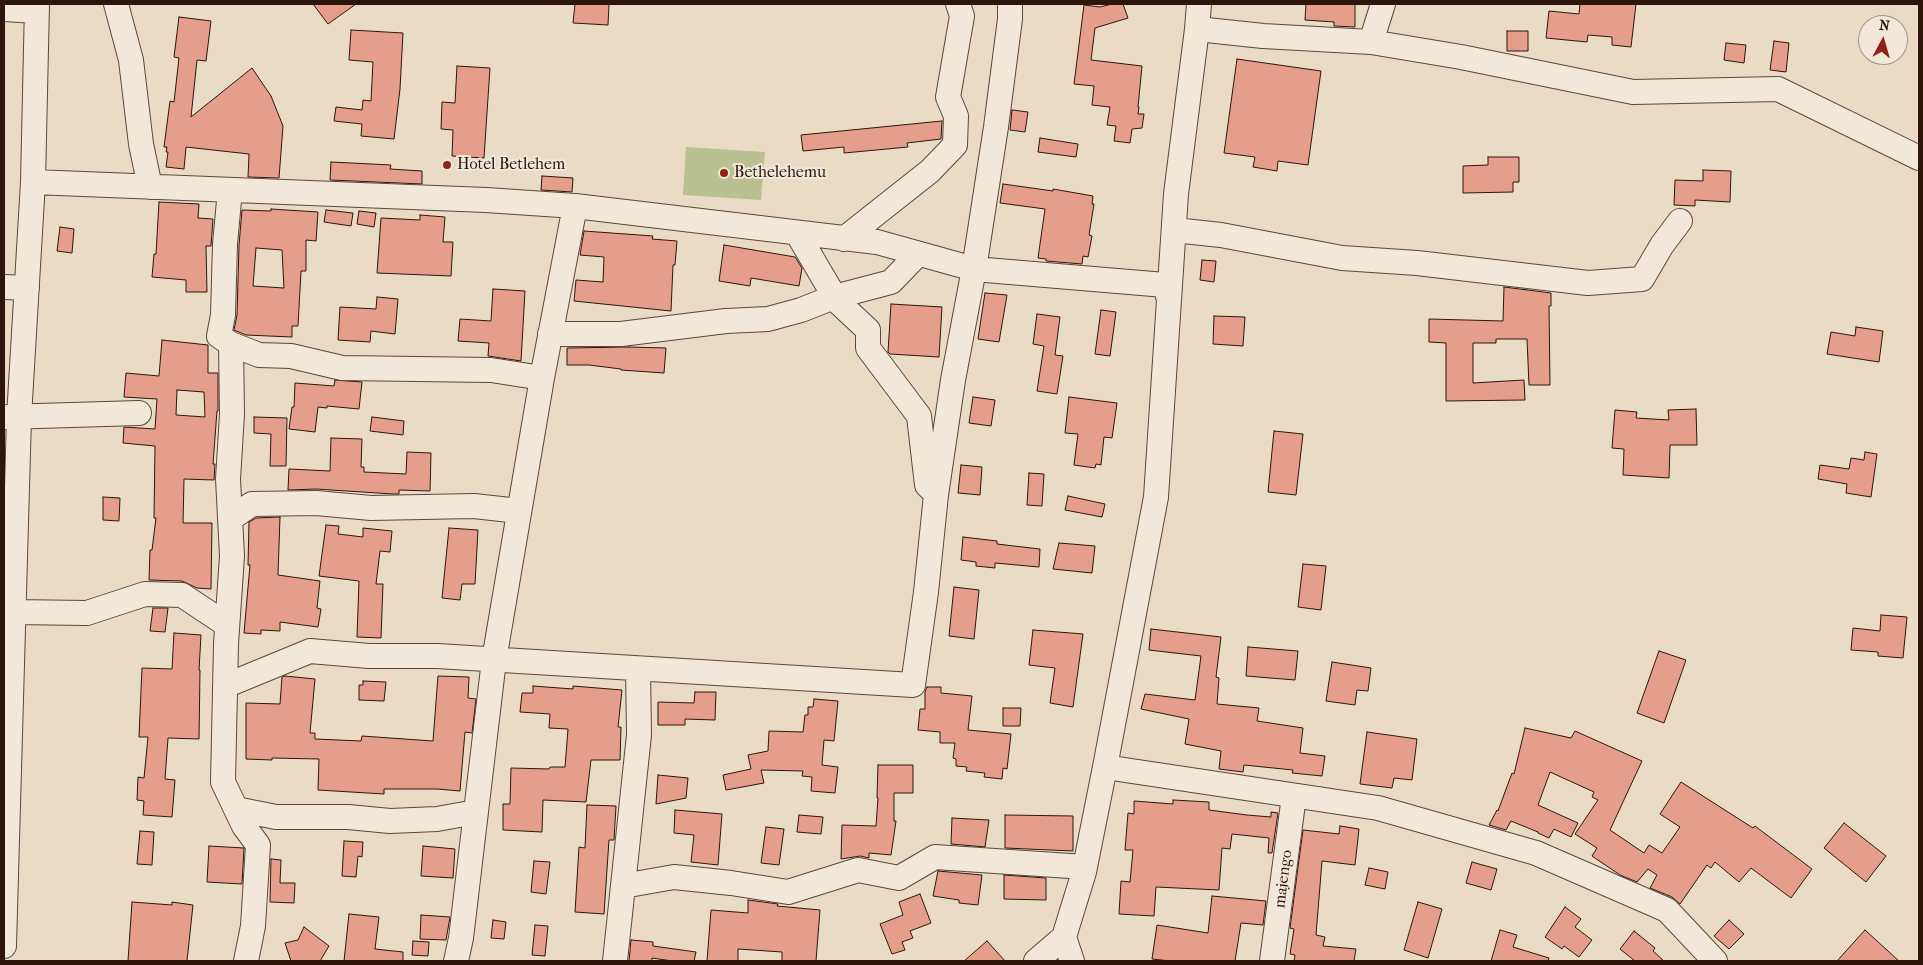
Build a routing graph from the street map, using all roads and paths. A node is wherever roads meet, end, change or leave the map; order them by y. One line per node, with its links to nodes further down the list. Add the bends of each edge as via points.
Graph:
1 (116, 4): 12 (street, via 131,60 141,144)
2 (958, 4): 18 (street, via 962,16 948,97 956,116 955,145 930,171)
3 (1010, 4): 20 (street, via 996,126)
4 (1199, 4): 8 (street)
5 (1383, 4): 9 (street)
6 (37, 7): 7 (street); 11 (street)
7 (4, 9)
8 (1197, 29): 9 (street); 16 (street)
9 (1371, 42): 10 (street, via 1633,92 1778,89)
10 (1919, 158)
11 (33, 182): 12 (street); 21 (street)
12 (150, 187): 13 (street)
13 (230, 190): 14 (street); 25 (street, via 219,336)
14 (575, 206): 17 (street); 24 (street)
15 (1680, 221): 16 (street, via 1642,279 1588,283 1417,263 1342,258)
16 (1174, 230): 23 (street)
17 (796, 233): 18 (street); 22 (street)
18 (844, 238): 19 (street, via 877,242)
19 (918, 254): 20 (street); 22 (street, via 891,282)
20 (974, 269): 23 (street, via 1166,285); 29 (street)
21 (15, 288): 28 (street)
22 (834, 297): 24 (street, via 768,319 621,334); 29 (street, via 868,330 868,348 919,416 928,485)
23 (1169, 300): 37 (street, via 1156,498)
24 (550, 334): 26 (street)
25 (231, 344): 26 (street, via 259,355 291,356 342,368 491,370); 31 (street)
26 (542, 378): 30 (street)
27 (139, 413): 28 (street)
28 (11, 417): 32 (street)
29 (936, 495): 35 (street, via 913,685)
30 (519, 511): 31 (street, via 474,506 371,508 316,503 252,504); 34 (street)
31 (230, 519): 33 (street, via 232,556)
32 (14, 612): 33 (street, via 87,613 145,594 182,594); 46 (street)
33 (227, 625): 36 (street)
34 (494, 660): 35 (street); 36 (street, via 310,652); 40 (street)
35 (638, 669): 44 (street, via 639,735)
36 (225, 686): 39 (street, via 223,782)
37 (1105, 767): 38 (street); 43 (street)
38 (1294, 796): 52 (street, majengo); 53 (street, via 1378,808 1536,853 1668,910)
39 (236, 809): 41 (street); 42 (street)
40 (476, 812): 41 (street, via 437,819 390,821); 48 (street, via 462,938)
41 (269, 815): 42 (street)
42 (253, 838): 47 (street, via 258,845 254,926)
43 (1085, 867): 44 (street, via 934,856 899,878 858,870 788,892 674,877); 45 (street)
44 (622, 886): 49 (street)
45 (1064, 937): 50 (street); 51 (street)
46 (4, 946)
47 (246, 961)
48 (456, 961)
49 (615, 961)
50 (1036, 961)
51 (1072, 961)
52 (1272, 961)
53 (1716, 961)

